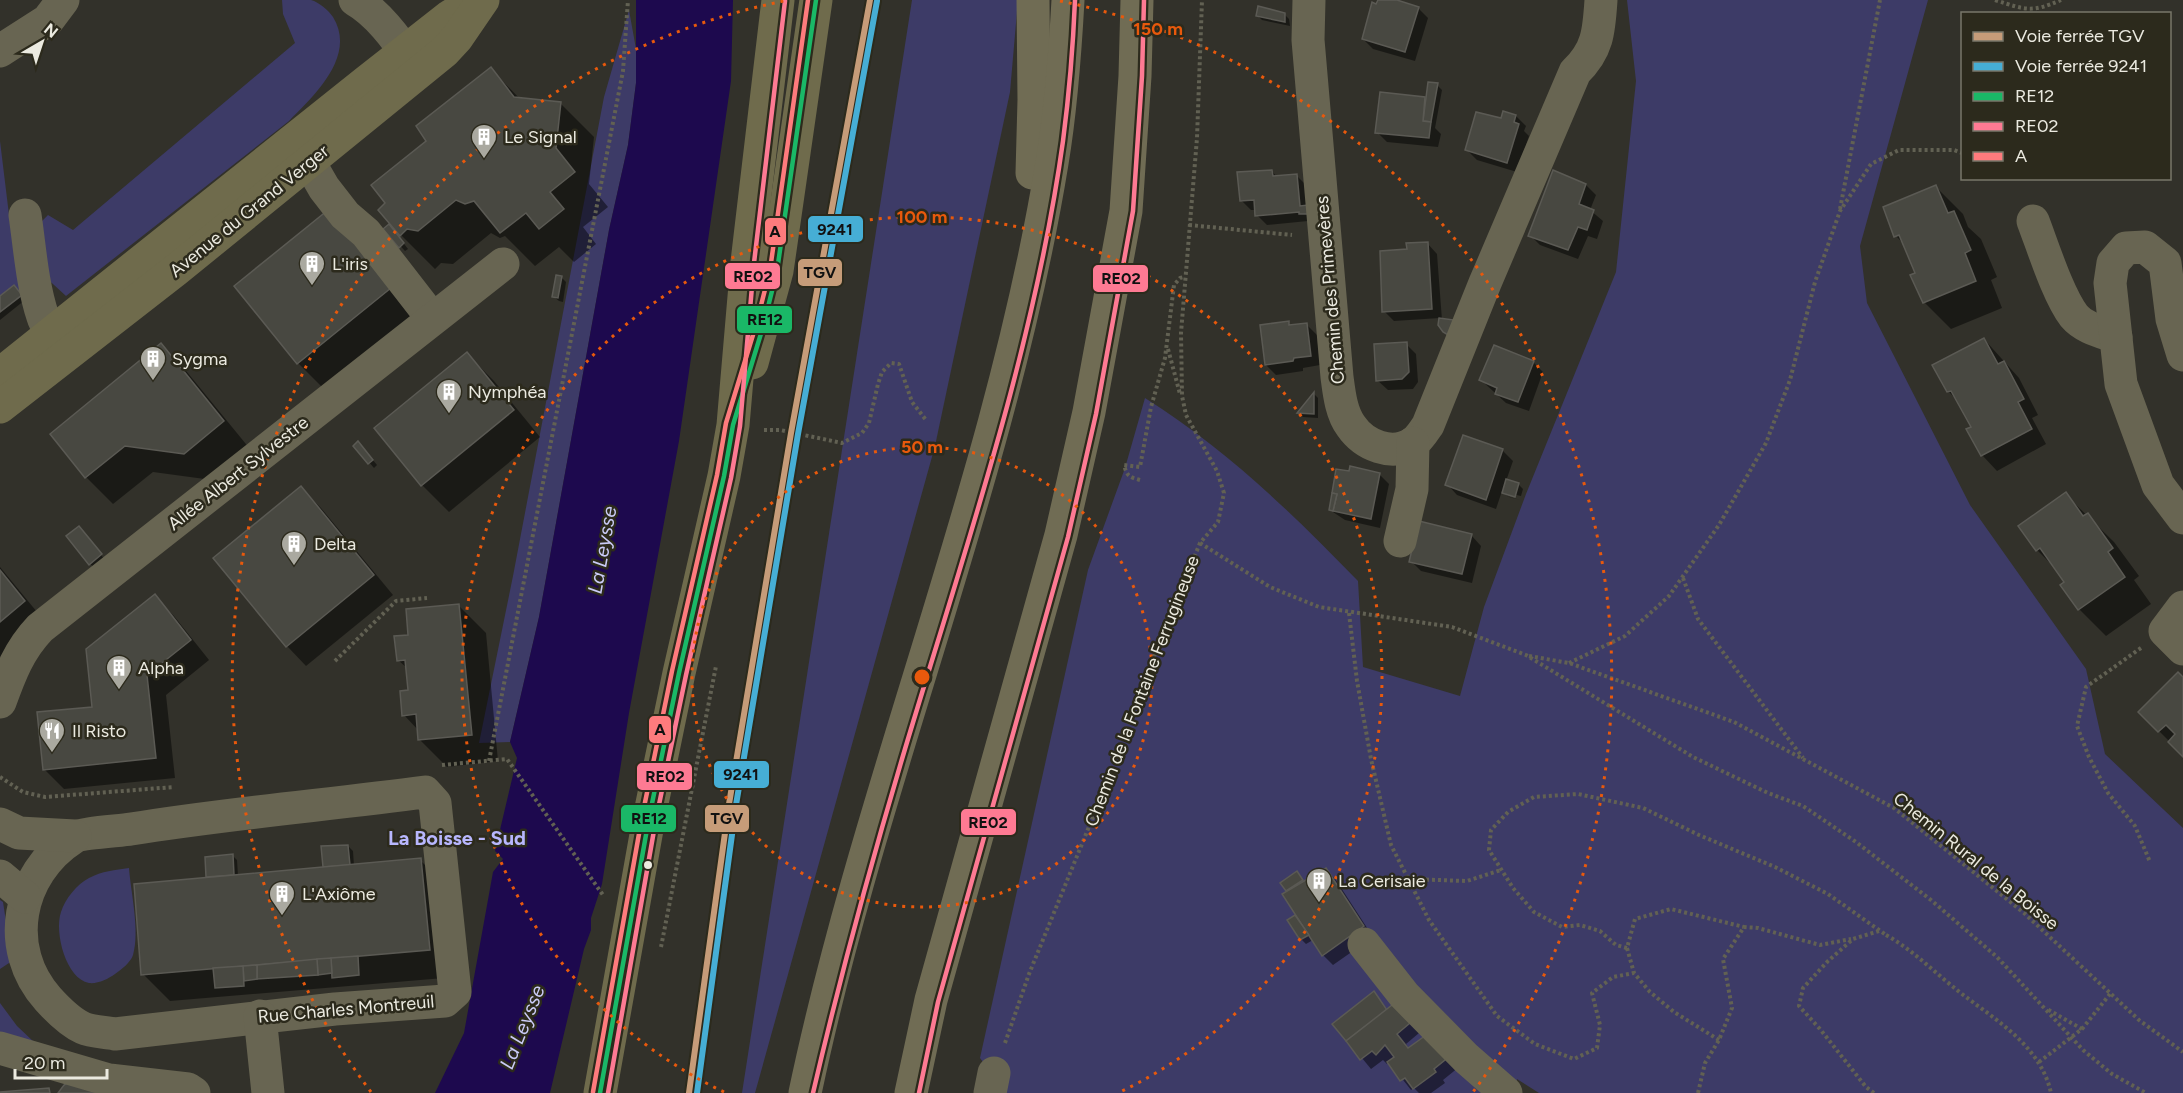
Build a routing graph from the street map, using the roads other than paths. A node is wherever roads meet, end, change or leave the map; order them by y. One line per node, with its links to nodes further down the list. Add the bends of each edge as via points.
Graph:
1 (63, 0): 13 (street, via 48,20)
2 (355, 0): 14 (street)
3 (477, 0): 14 (main road, Avenue du Grand Verger)
4 (483, 0): 15 (main road, Avenue du Grand Verger, via 444,52)
5 (778, 0): 28 (main road, via 747,262)
6 (816, 0): 28 (main road, via 777,271 763,327)
7 (1033, 0): 21 (highway, via 1031,197)
8 (1068, 0): 21 (highway, via 1053,161)
9 (1137, 0): 16 (highway)
10 (1154, 0): 16 (highway)
11 (1309, 0): 29 (street, Chemin des Primevères, via 1308,40 1341,403 1351,426 1368,442 1397,450)
12 (1601, 0): 29 (street, via 1595,48 1575,72 1428,425)
13 (0, 51)
14 (405, 52): 15 (street, via 409,59 404,71 328,133); 22 (main road, Avenue du Grand Verger)
15 (309, 162): 20 (street, via 345,215 366,233); 27 (main road, Avenue du Grand Verger)
16 (1126, 210): 44 (highway, via 1089,412 1061,535 934,989)
17 (26, 215): 22 (street, via 34,284 43,320)
18 (2033, 221): 23 (street, via 2075,317 2087,326)
19 (503, 264): 20 (street, Allée Albert Sylvestre)
20 (432, 318): 32 (street, Allée Albert Sylvestre, via 40,628 16,661)
21 (1021, 321): 43 (highway, via 960,547 853,898)
22 (51, 332): 25 (main road, Avenue du Grand Verger); 26 (street, via 56,346)
23 (2116, 336): 24 (street, via 2110,283 2113,263 2126,248 2145,247 2165,263 2172,319); 30 (street, via 2121,384 2158,485)
24 (2183, 355)
25 (0, 374)
26 (0, 395)
27 (0, 407)
28 (747, 428): 42 (main road, via 724,476 681,661)
29 (1413, 443): 31 (street, via 1412,489)
30 (2183, 518)
31 (1400, 541)
32 (0, 702)
33 (0, 824): 34 (street, Rue Charles Montreuil, via 19,833)
34 (75, 836): 36 (street, Rue Charles Montreuil, via 54,853); 38 (street, Rue Charles Montreuil, via 425,792 435,803 455,992 445,1001)
35 (0, 876): 36 (street)
36 (25, 897): 38 (street, Rue Charles Montreuil, via 21,929 24,957 38,988 59,1011 84,1028 115,1034)
37 (1364, 944): 45 (street, via 1404,995)
38 (260, 1016): 41 (street)
39 (0, 1048): 40 (street, via 110,1080 188,1089)
40 (194, 1093)
41 (268, 1093)
42 (600, 1093)
43 (805, 1093)
44 (910, 1093)
45 (1506, 1093)

